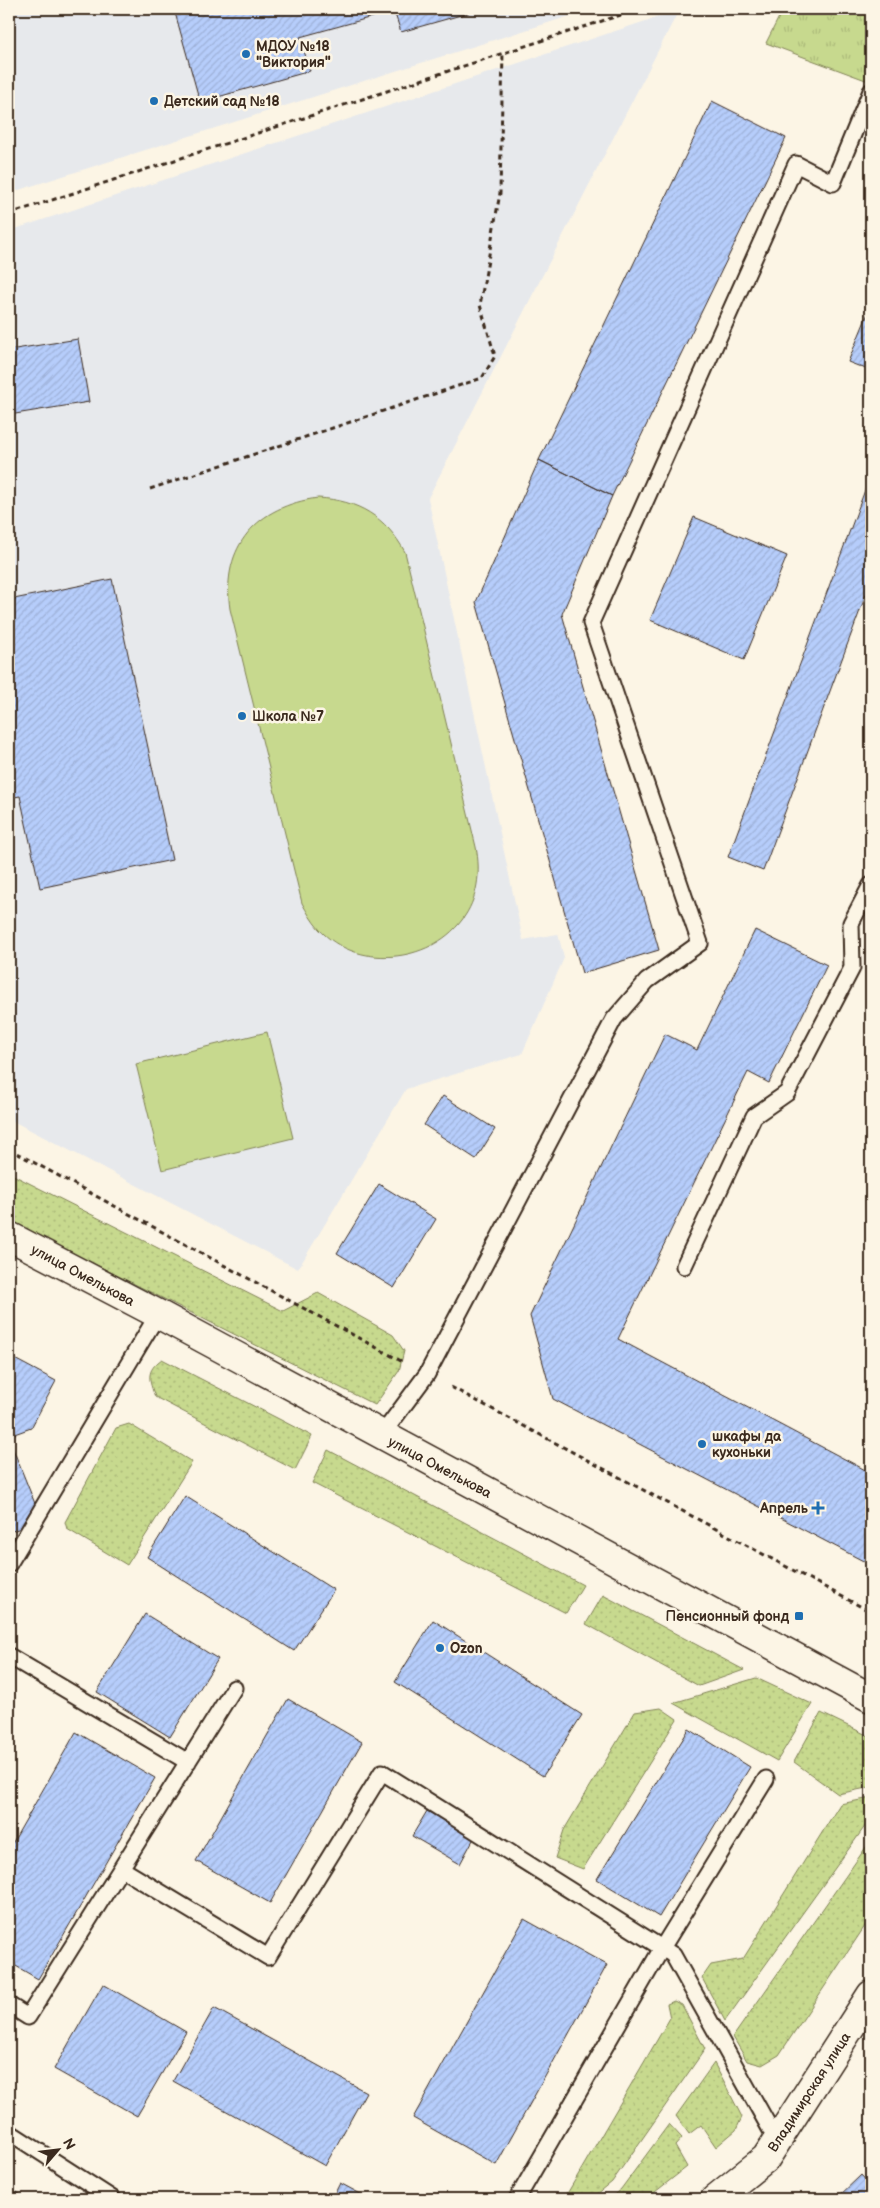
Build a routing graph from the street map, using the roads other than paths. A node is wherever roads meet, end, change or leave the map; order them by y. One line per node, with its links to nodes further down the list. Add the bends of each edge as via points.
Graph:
1 (871, 91): 6 (lane, via 833,182 796,164 591,623 700,943 647,981 614,1019 426,1374)
2 (871, 885): 4 (lane, via 852,923 852,968 786,1093 754,1116)
3 (9, 1236): 5 (street, улица Омелькова)
4 (684, 1266)
5 (158, 1314): 6 (street, улица Омелькова); 7 (lane)
6 (381, 1436): 10 (street, улица Омелькова)
7 (9, 1564)
8 (9, 1656): 11 (lane)
9 (234, 1688): 11 (lane)
10 (871, 1698)
11 (188, 1762): 13 (lane)
12 (766, 1779): 14 (lane)
13 (122, 1870): 14 (lane, via 268,1957 382,1772); 16 (lane, via 28,2017)
14 (662, 1948): 18 (lane, via 673,1955); 20 (lane)
15 (871, 1995): 18 (street, Владимирская улица)
16 (9, 2005)
17 (9, 2132): 19 (lane)
18 (777, 2141): 21 (street, Владимирская улица, via 766,2158)
19 (113, 2199)
20 (517, 2199)
21 (715, 2199)

